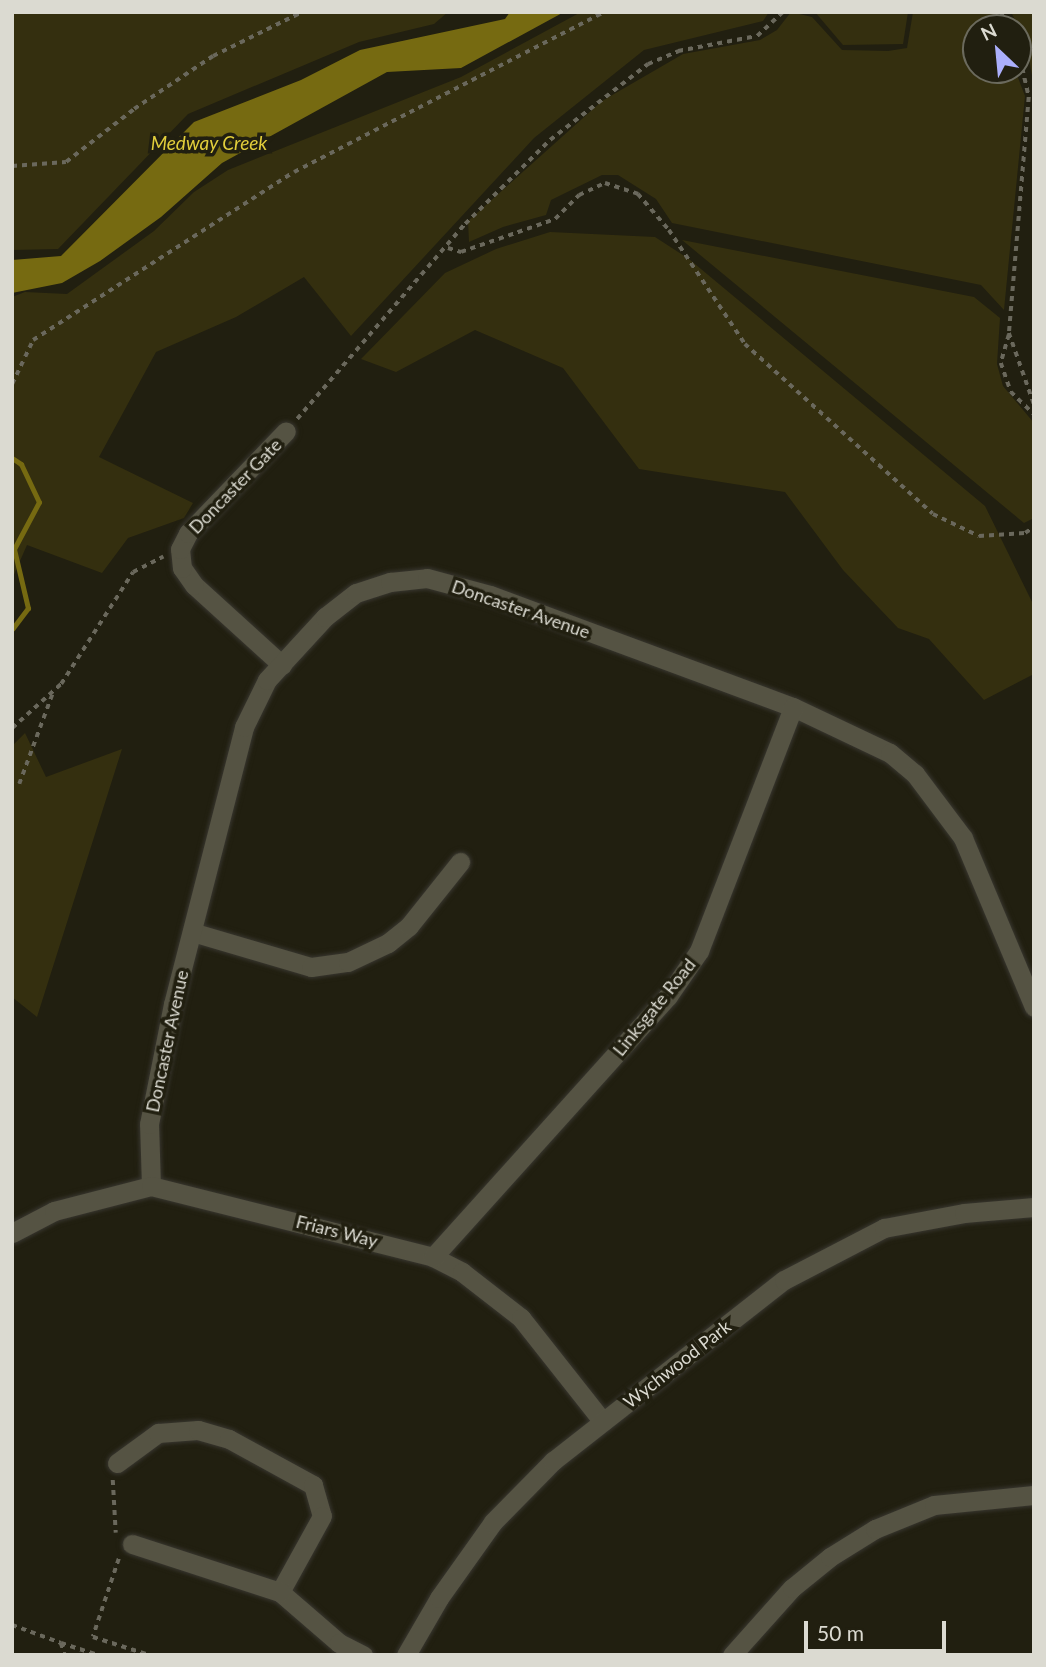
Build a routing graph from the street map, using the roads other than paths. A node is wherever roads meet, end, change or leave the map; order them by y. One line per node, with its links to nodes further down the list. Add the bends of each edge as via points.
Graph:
1 (286, 431): 2 (street, Doncaster Gate, via 188,533 180,550 183,568 194,585)
2 (282, 665): 3 (street, Doncaster Avenue, via 325,617 356,593 390,582 427,578 490,595); 5 (street, Doncaster Avenue, via 267,680 233,758)
3 (793, 707): 6 (street, Doncaster Avenue, via 890,753 942,805 984,880); 10 (street, Linksgate Road, via 699,951 668,996)
4 (460, 862): 5 (street, via 409,926 388,943 348,962 311,967)
5 (192, 932): 7 (street, Doncaster Avenue, via 149,1124)
6 (1034, 1007)
7 (151, 1186): 9 (street, Friars Way, via 54,1211); 10 (street, Friars Way)
8 (1034, 1207): 11 (street, Wychwood Park, via 964,1213 884,1228 836,1251 784,1280)
9 (12, 1233)
10 (433, 1257): 11 (street, Friars Way, via 462,1272 521,1318)
11 (603, 1422): 17 (street, Wychwood Park, via 554,1461 493,1522 439,1598)
12 (119, 1468): 15 (street, via 158,1433 198,1430 229,1439 313,1485 322,1516)
13 (1034, 1495): 18 (street, via 934,1506 875,1529 792,1588)
14 (122, 1543): 15 (street)
15 (281, 1592): 16 (street, via 339,1643)
16 (363, 1655)
17 (407, 1655)
18 (733, 1655)

